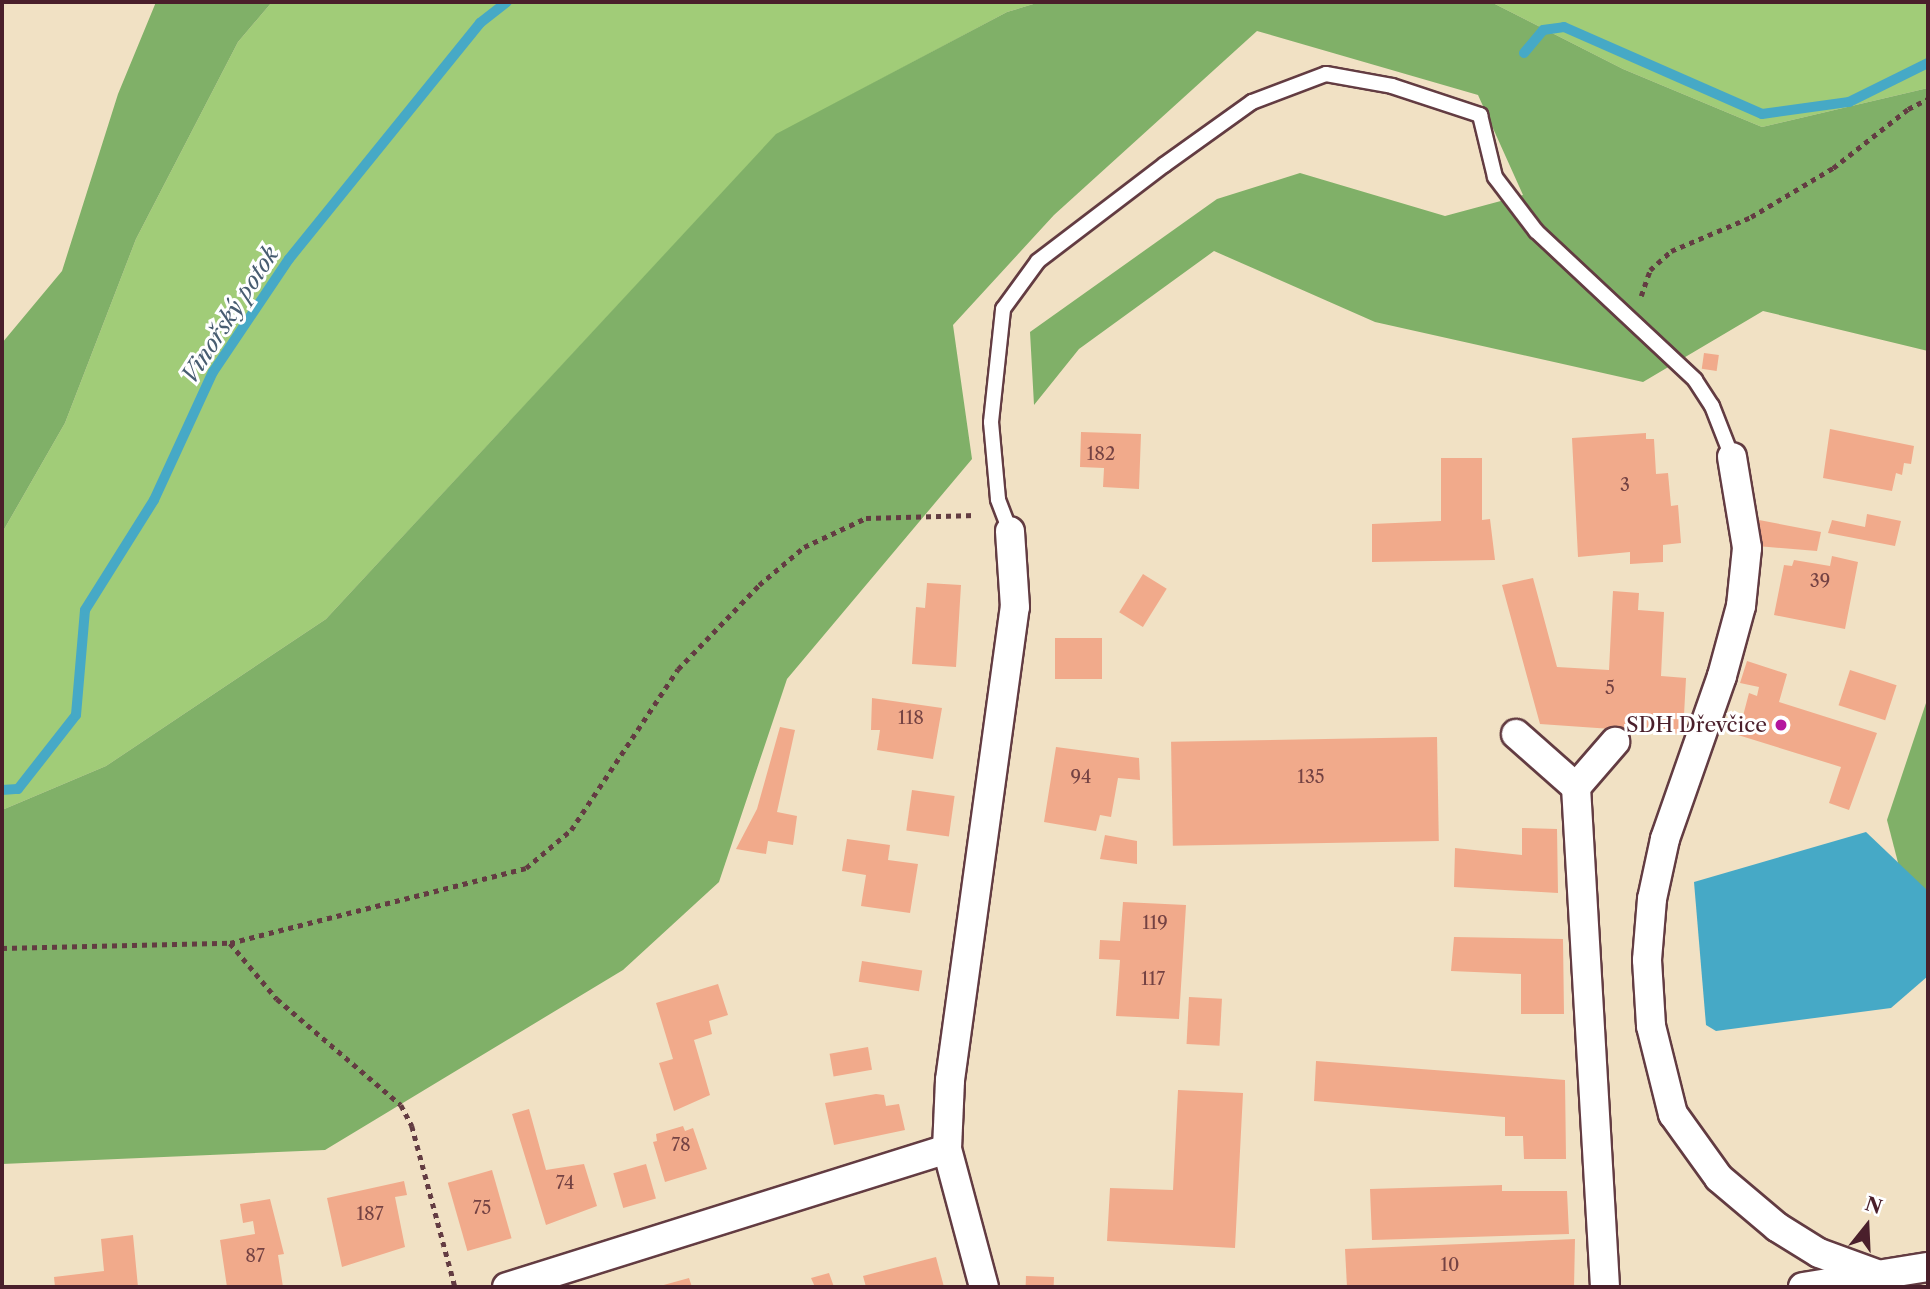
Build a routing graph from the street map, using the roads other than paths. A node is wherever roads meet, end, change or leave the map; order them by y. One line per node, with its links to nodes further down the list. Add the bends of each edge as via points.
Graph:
1 (1732, 457): 2 (lane, via 1716,414 1695,380 1536,231 1495,177 1480,115 1392,86 1326,74 1252,102 1031,271 1003,309 991,422); 8 (street, via 1747,548 1741,606 1722,676 1665,839 1652,899 1647,960 1651,1026 1674,1114 1719,1178 1798,1240)
2 (1007, 523): 6 (street, via 1016,607 950,1080)
3 (1516, 734): 5 (street)
4 (1615, 741): 5 (street)
5 (1576, 787): 12 (street)
6 (947, 1149): 9 (street); 11 (street)
7 (1928, 1267): 8 (street)
8 (1874, 1273): 13 (street)
9 (592, 1276): 10 (street)
10 (507, 1287)
11 (984, 1287)
12 (1605, 1287)
13 (1803, 1287)

